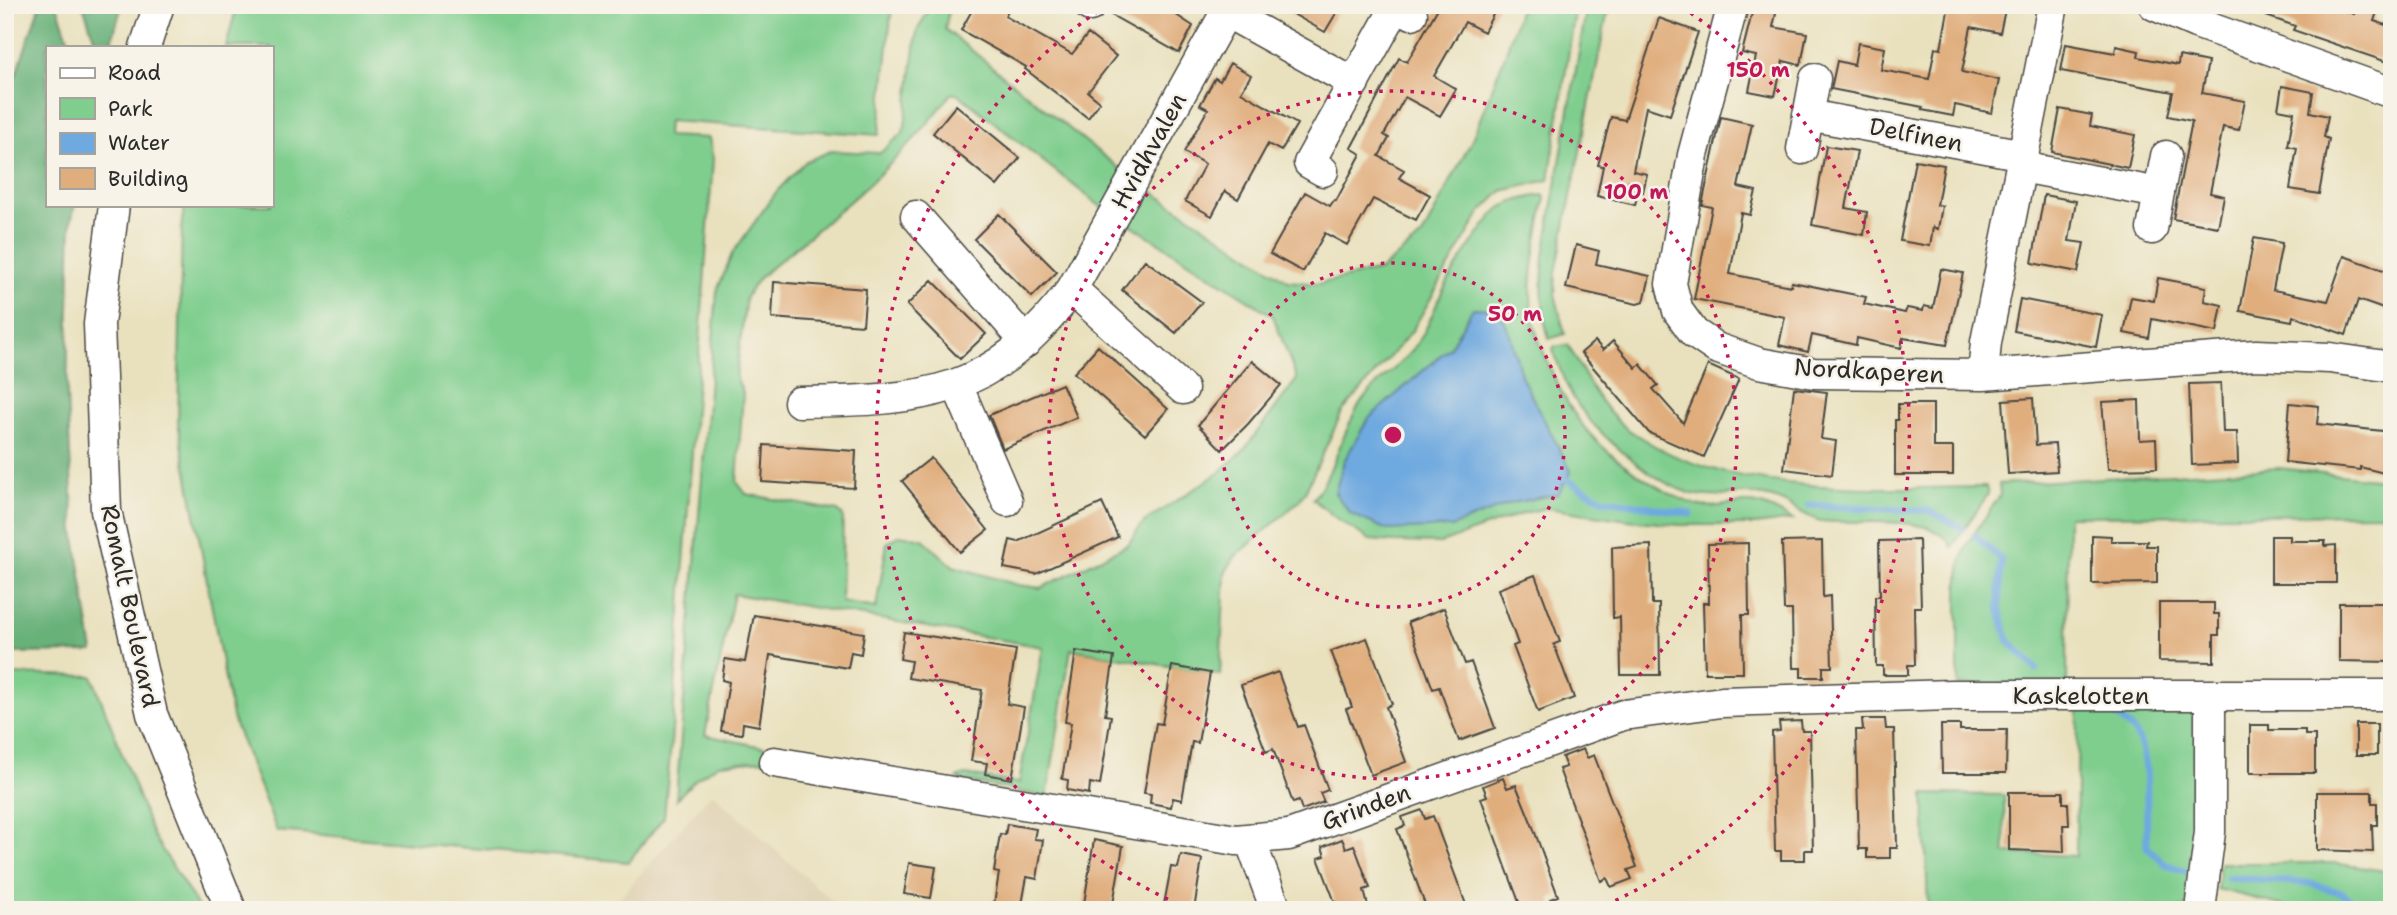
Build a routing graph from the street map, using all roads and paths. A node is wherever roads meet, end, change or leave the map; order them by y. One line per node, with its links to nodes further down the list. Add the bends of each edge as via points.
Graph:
1 (143, 5): 8 (street)
2 (159, 5): 9 (street)
3 (2053, 5): 16 (street)
4 (2154, 5): 12 (street)
5 (1730, 6): 25 (street, Nordkaperen, via 1693,155 1671,284 1678,311 1694,334 1716,348 1759,363 1814,373)
6 (1228, 9): 11 (street, Hvidhvalen); 22 (street, Hvidhvalen)
7 (1412, 14): 11 (street, via 1397,5)
8 (136, 46)
9 (145, 46)
10 (1815, 79): 13 (street)
11 (1354, 83): 17 (street, via 1309,163)
12 (2392, 93)
13 (1808, 115): 14 (street); 16 (street, Delfinen)
14 (1802, 149)
15 (2166, 156): 18 (street)
16 (2022, 161): 18 (street, Delfinen); 25 (street)
17 (1323, 171)
18 (2159, 193): 21 (street)
19 (114, 206): 35 (street, Romalt Boulevard, via 99,324 106,511 152,714)
20 (916, 216): 23 (street)
21 (2152, 229)
22 (1072, 289): 23 (street, Hvidhvalen); 27 (street)
23 (1026, 342): 26 (street, Hvidhvalen, via 993,368)
24 (2392, 367): 25 (street, Nordkaperen, via 2330,358 2256,355)
25 (1983, 375)
26 (957, 385): 28 (street, Hvidhvalen, via 875,401); 29 (street)
27 (1183, 389)
28 (799, 402)
29 (1007, 501)
30 (1952, 695): 32 (street, Kaskelotten); 34 (street, Grinden, via 1721,702 1623,715 1289,835)
31 (2392, 695): 32 (street, Kaskelotten)
32 (2210, 696): 37 (street, via 2210,832)
33 (774, 762): 34 (street, Grinden)
34 (1250, 840): 36 (street)
35 (231, 910)
36 (1276, 910)
37 (2200, 910)

